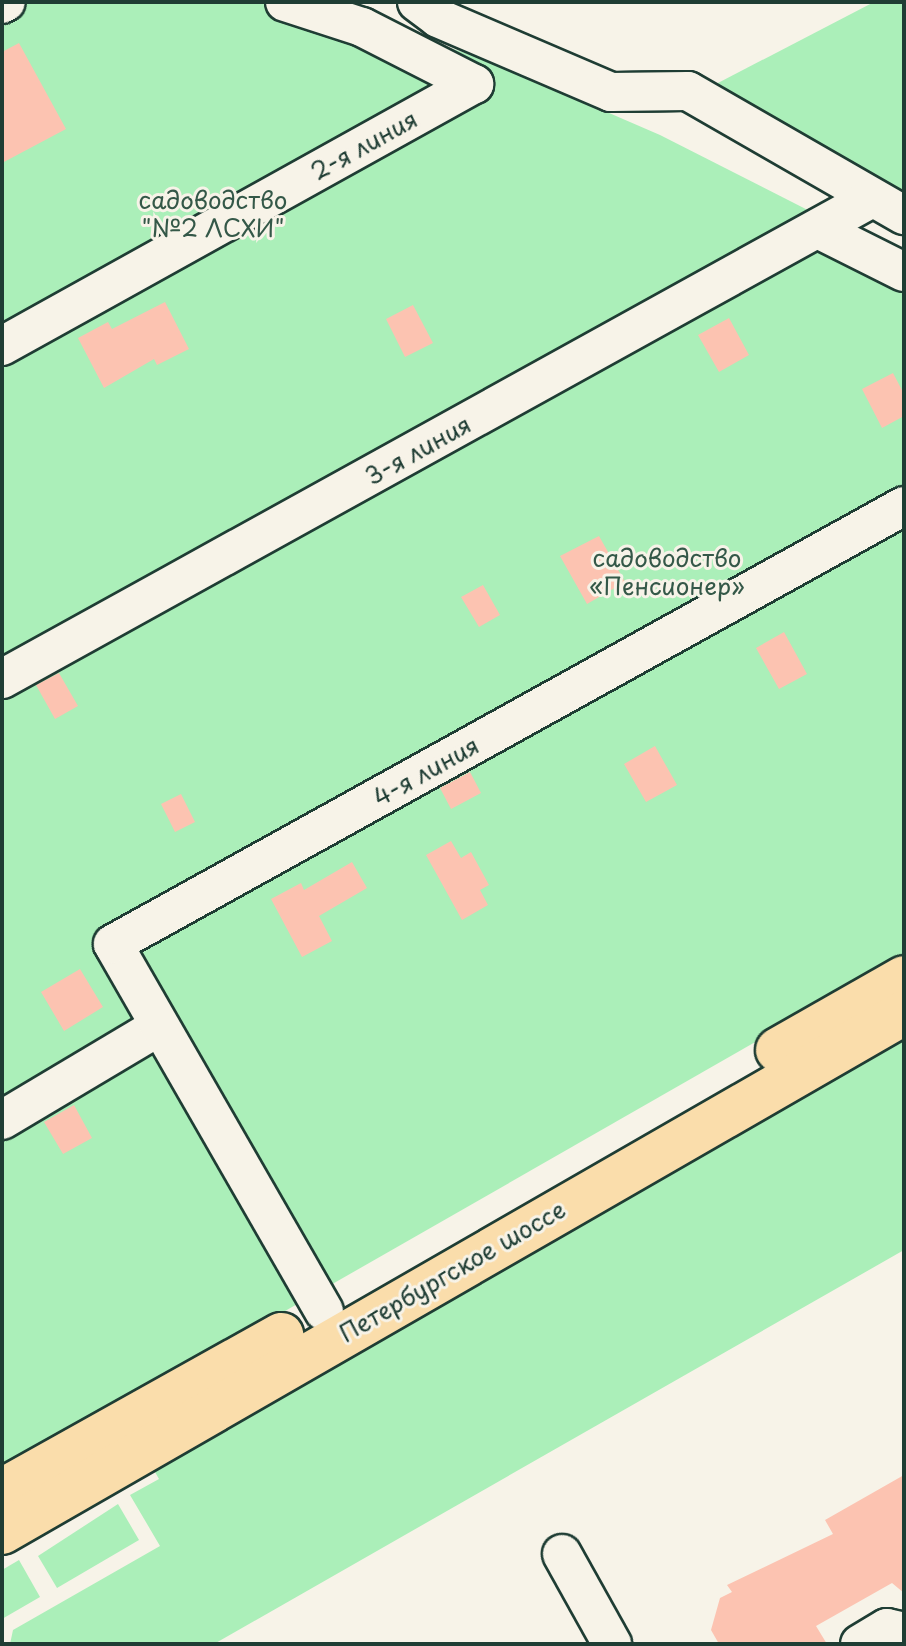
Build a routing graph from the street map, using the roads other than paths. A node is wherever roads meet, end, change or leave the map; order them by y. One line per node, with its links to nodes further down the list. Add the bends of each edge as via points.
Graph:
1 (285, 2): 6 (street, 2-я линия, via 362,27 474,84)
2 (417, 2): 3 (street, via 438,18 611,92 688,91)
3 (888, 207): 4 (street, 3-я линия)
4 (826, 226): 5 (street); 8 (street, 3-я линия)
5 (904, 272)
6 (2, 346)
7 (904, 506): 11 (street, 4-я линия, via 113,944)
8 (2, 679)
9 (904, 978): 13 (main road, Петербургское шоссе)
10 (904, 1013): 15 (main road, Петербургское шоссе)
11 (158, 1027): 12 (street); 13 (street, 4-я линия)
12 (2, 1120)
13 (324, 1311): 14 (main road, Петербургское шоссе)
14 (2, 1491)
15 (2, 1532)
16 (562, 1554): 18 (street)
17 (904, 1632): 19 (street, via 887,1628)
18 (612, 1644)
19 (860, 1644)

